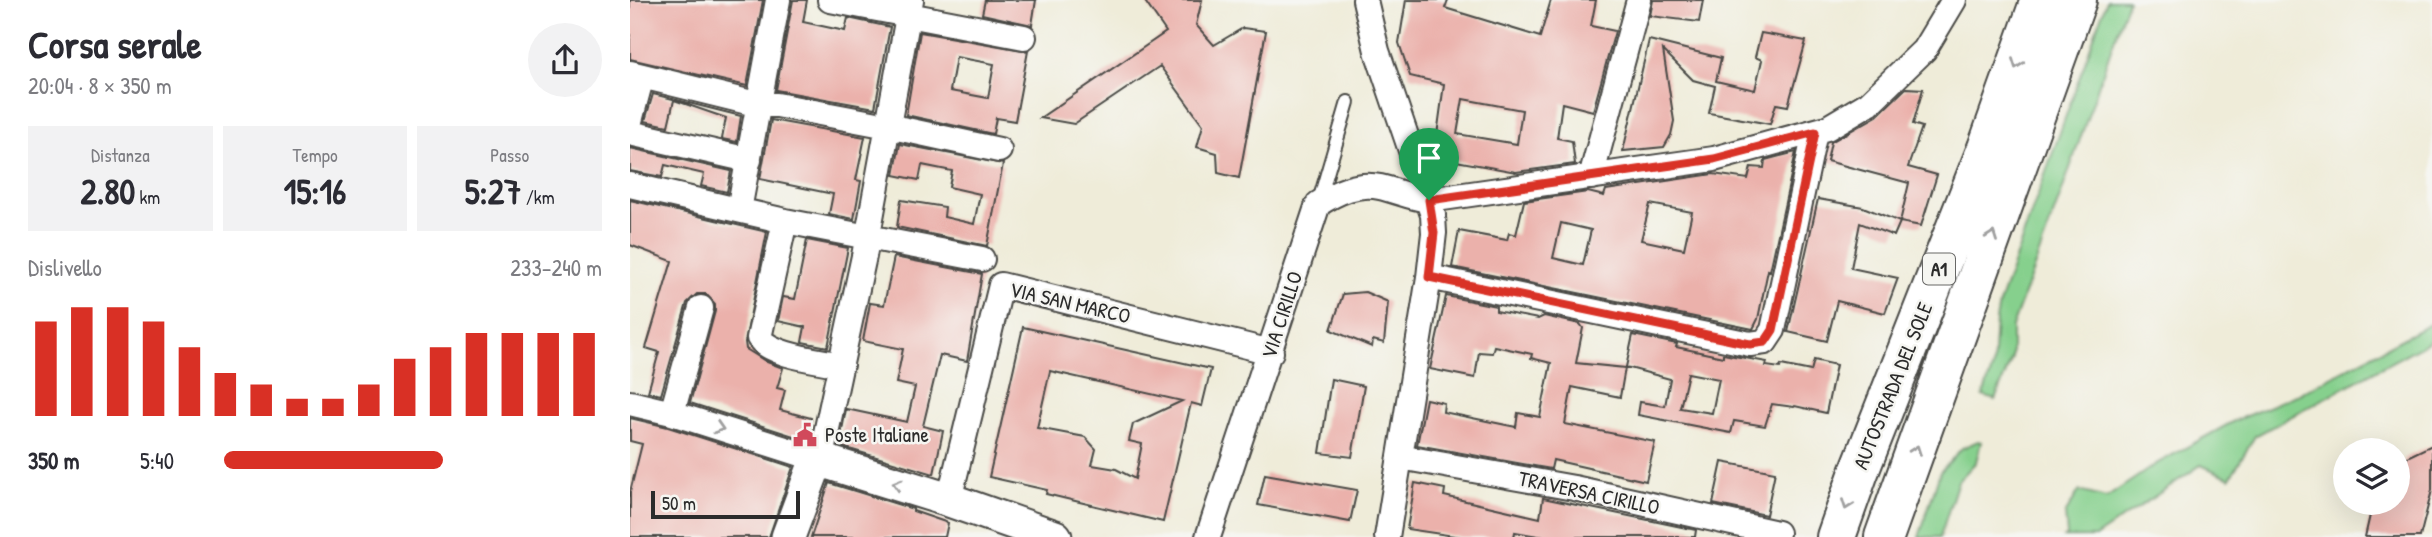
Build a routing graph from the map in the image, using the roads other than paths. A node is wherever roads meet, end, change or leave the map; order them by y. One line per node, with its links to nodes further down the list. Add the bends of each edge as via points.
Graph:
1 (778, 0): 12 (street)
2 (831, 0): 8 (street)
3 (1639, 0): 19 (street)
4 (1954, 0): 15 (street, via 1924,50 1869,103)
5 (2040, 0): 41 (highway, AUTOSTRADA DEL SOLE / A1, one-way to 41)
6 (2077, 0): 42 (highway, AUTOSTRADA DEL SOLE / A1, one-way to 6)
7 (1369, 4): 21 (street, via 1377,51)
8 (910, 8): 9 (street); 14 (street)
9 (1024, 37)
10 (636, 75): 12 (street); 13 (street)
11 (1348, 102): 22 (lane)
12 (760, 105): 14 (street); 18 (street)
13 (630, 121)
14 (888, 126): 17 (street); 25 (street)
15 (1815, 132): 19 (street, via 1714,159); 27 (street, via 1773,330 1765,342 1750,344)
16 (630, 133): 18 (street)
17 (999, 150)
18 (748, 160): 23 (street)
19 (1591, 177): 21 (street)
20 (630, 185): 23 (street)
21 (1429, 200): 22 (street, via 1379,187 1359,187 1337,192); 27 (street, via 1434,233)
22 (1318, 204): 29 (street, VIA CIRILLO)
23 (739, 210): 24 (street)
24 (785, 221): 25 (street); 30 (street, via 759,338 781,352)
25 (867, 238): 26 (street); 30 (street)
26 (982, 259)
27 (1429, 277): 33 (street)
28 (701, 308): 32 (street)
29 (1270, 352): 35 (street, VIA SAN MARCO, via 1001,285); 39 (street, VIA CIRILLO)
30 (841, 365): 34 (street)
31 (630, 403): 32 (street)
32 (671, 413): 34 (street, one-way to 34)
33 (1400, 457): 36 (street, TRAVERSA CIRILLO, via 1574,488); 40 (street)
34 (817, 459): 35 (main road, one-way to 34); 37 (main road)
35 (949, 500): 38 (main road)
36 (1777, 533)
37 (788, 537)
38 (1055, 537)
39 (1208, 537)
40 (1387, 537)
41 (1836, 537)
42 (1884, 537)

